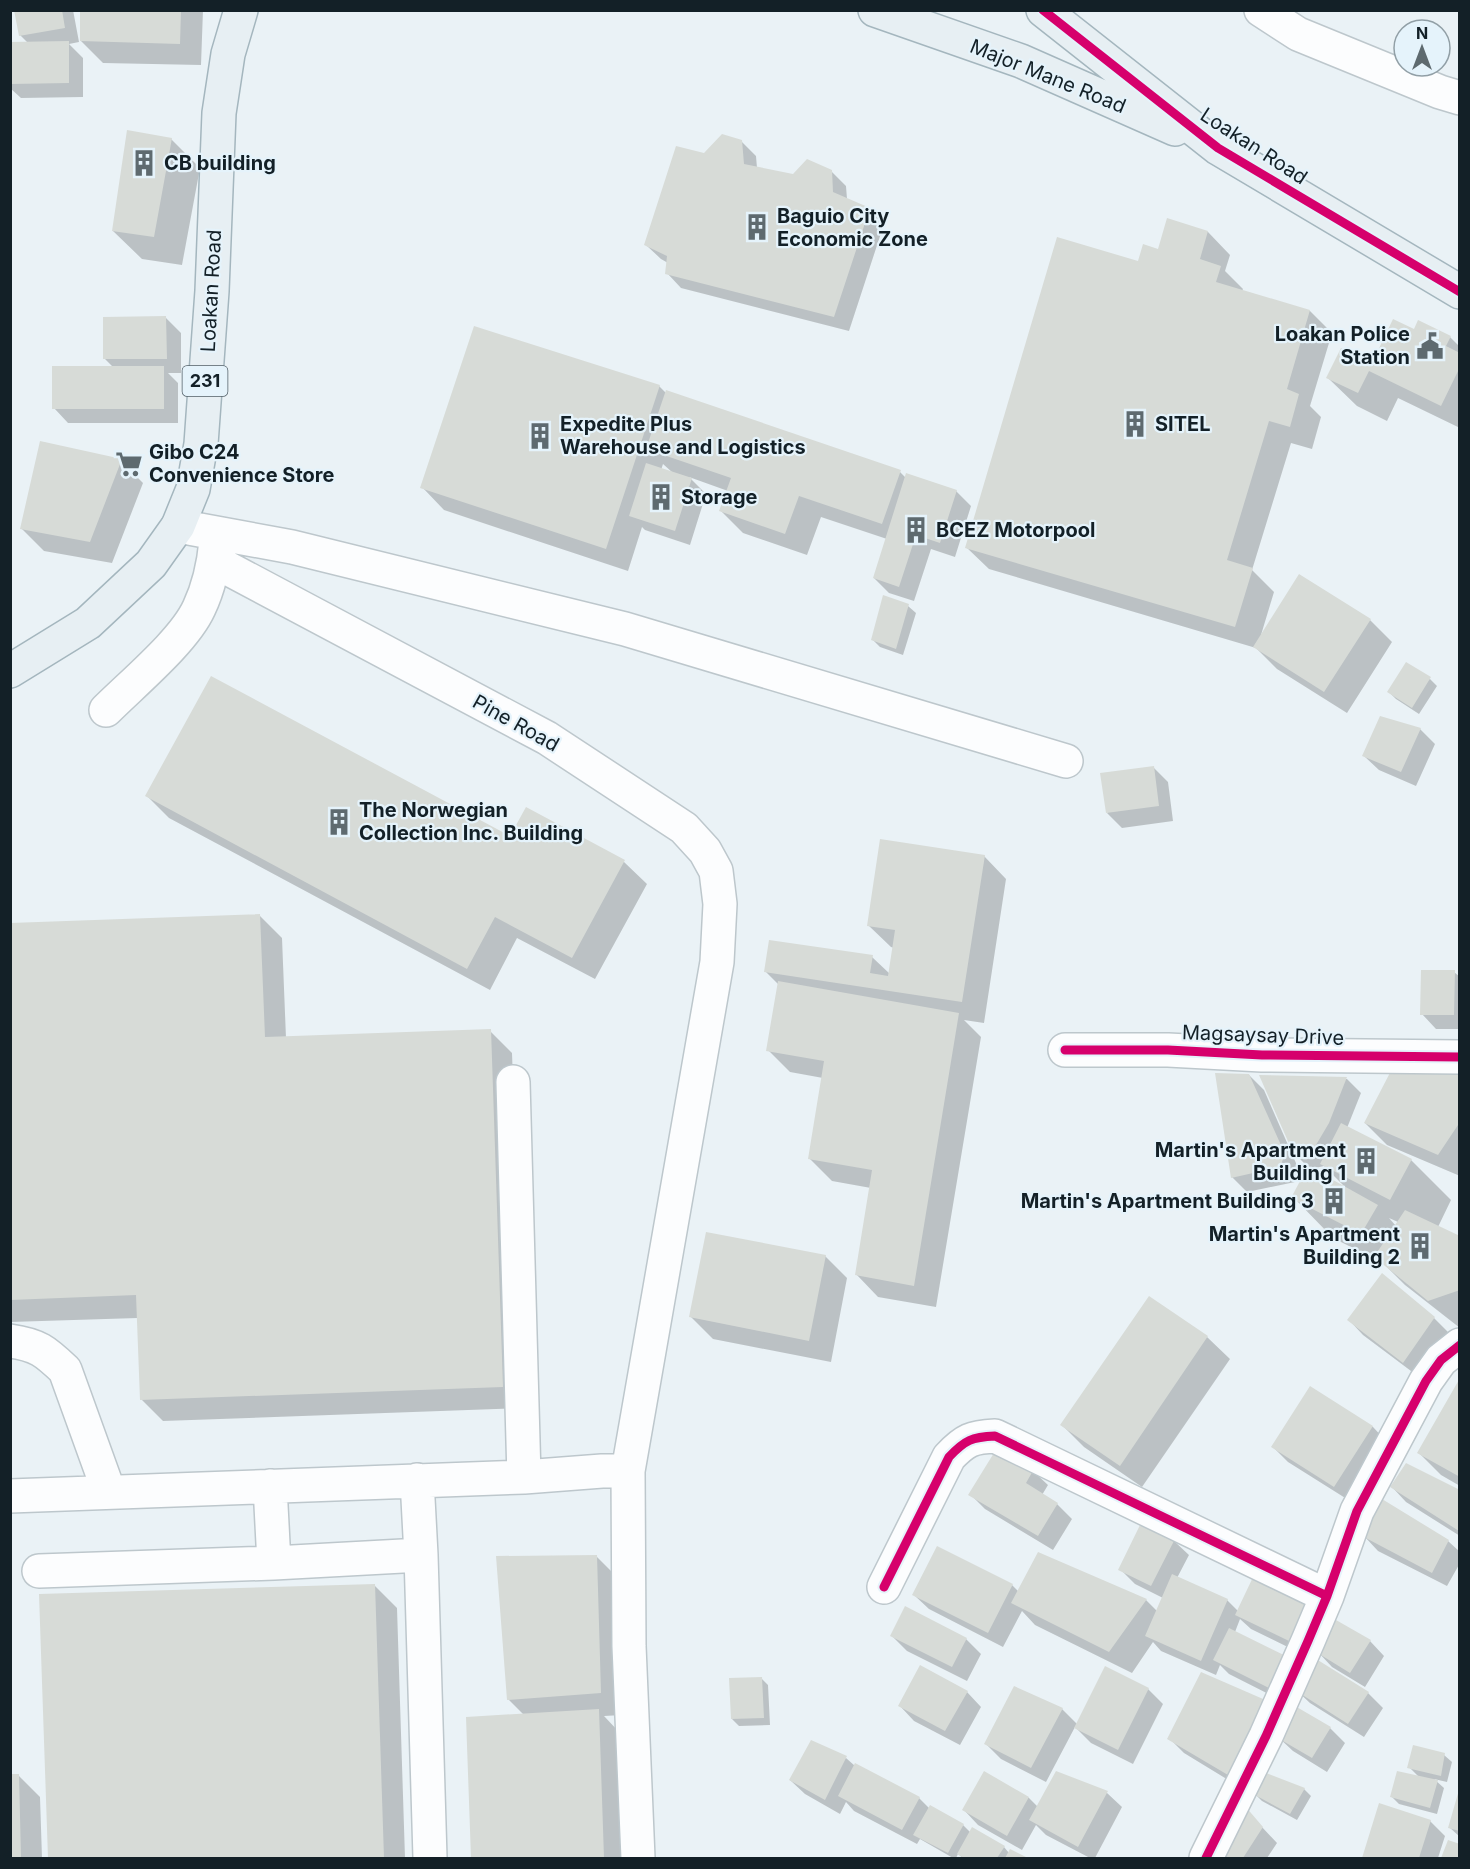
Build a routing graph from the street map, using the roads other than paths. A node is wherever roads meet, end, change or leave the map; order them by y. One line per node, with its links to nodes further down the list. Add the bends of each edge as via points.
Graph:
1 (241, 10): 8 (main road, Loakan Road / 231, via 228,54 219,113 201,444 193,489)
2 (875, 10): 6 (main road, Major Mane Road, via 1021,61)
3 (1043, 10): 6 (main road, Loakan Road)
4 (1261, 10): 5 (street, via 1298,34)
5 (1460, 98)
6 (1218, 148): 7 (main road, Loakan Road)
7 (1460, 292)
8 (178, 526): 9 (street); 10 (main road, Loakan Road / 231, via 151,564 88,623)
9 (215, 547): 11 (street, via 199,609 188,627); 12 (street, via 304,550 625,629); 18 (street, Pine Road, via 547,738 684,828 705,851 716,871 720,904 717,962)
10 (10, 671)
11 (106, 710)
12 (1066, 761)
13 (1065, 1050): 14 (street, Magsaysay Drive)
14 (1460, 1057)
15 (513, 1082): 19 (street)
16 (10, 1341): 22 (street, via 32,1344 65,1370)
17 (1460, 1345): 28 (street, via 1441,1360 1426,1381 1357,1511)
18 (628, 1471): 19 (street); 30 (street, Pine Road, via 629,1646)
19 (524, 1477): 20 (street)
20 (417, 1480): 21 (street); 24 (street)
21 (270, 1486): 22 (street); 25 (street)
22 (109, 1492): 23 (street)
23 (10, 1496)
24 (421, 1555): 25 (street); 29 (street)
25 (274, 1563): 26 (street)
26 (39, 1571)
27 (884, 1587): 28 (street, via 949,1457 962,1443 995,1436)
28 (1327, 1596): 31 (street, via 1266,1736)
29 (430, 1858)
30 (638, 1858)
31 (1206, 1858)

